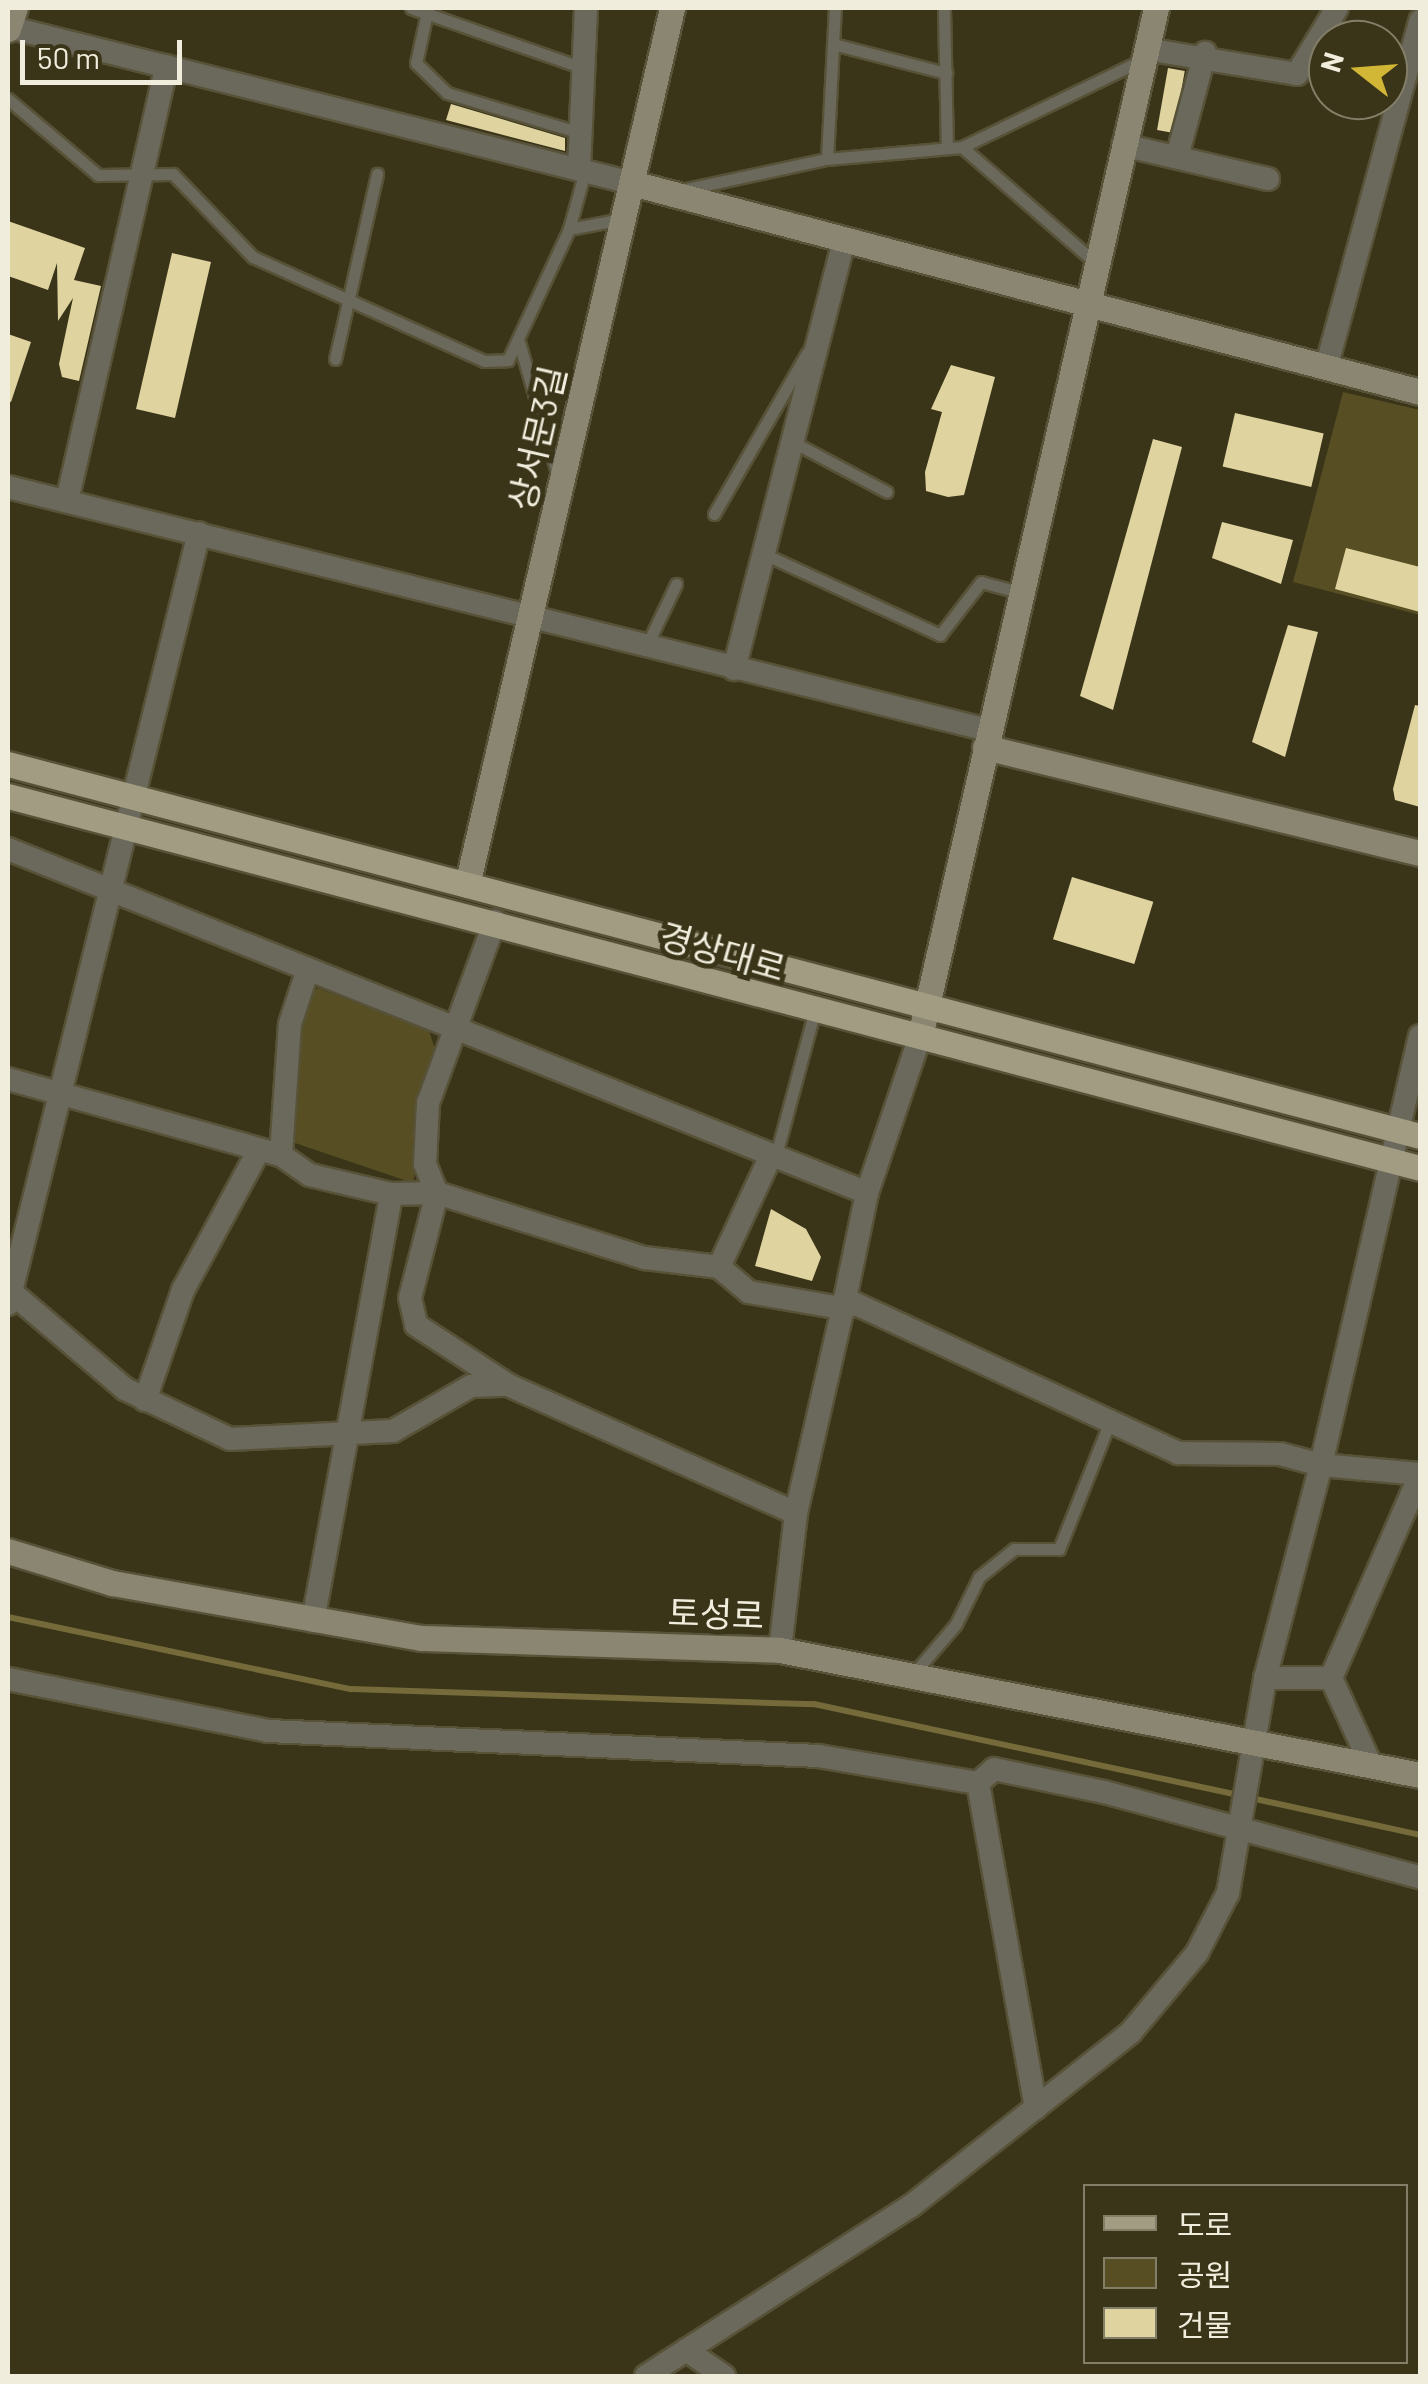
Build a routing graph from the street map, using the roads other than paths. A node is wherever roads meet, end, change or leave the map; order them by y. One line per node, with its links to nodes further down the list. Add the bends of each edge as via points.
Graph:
1 (15, 8): 12 (street)
2 (411, 8): 10 (lane)
3 (586, 8): 17 (street)
4 (672, 8): 30 (street, 상서문3길)
5 (835, 8): 13 (lane)
6 (944, 8): 18 (lane)
7 (1156, 8): 15 (street)
8 (1337, 8): 14 (street, via 1297,74)
9 (1402, 8): 11 (street)
10 (427, 11): 17 (lane); 20 (lane, via 416,63 447,93)
11 (1420, 21): 41 (street)
12 (8, 28): 16 (street)
13 (833, 44): 18 (lane); 25 (lane)
14 (1206, 53): 15 (street); 24 (street)
15 (1145, 54): 21 (street); 22 (lane)
16 (167, 66): 26 (street); 27 (street)
17 (587, 69): 20 (street)
18 (946, 74): 23 (lane)
19 (8, 99): 27 (lane, via 98,175)
20 (584, 134): 26 (street)
21 (1123, 144): 24 (street); 35 (street)
22 (962, 147): 23 (lane); 35 (lane)
23 (947, 148): 25 (lane)
24 (1176, 157): 29 (street)
25 (827, 158): 31 (lane)
26 (582, 170): 30 (street); 33 (lane)
27 (142, 173): 36 (lane, via 174,174 194,188 253,257); 47 (street)
28 (378, 174): 36 (lane)
29 (1268, 179)
30 (632, 183): 31 (street); 32 (street, 상서문3길)
31 (668, 193): 34 (street)
32 (624, 219): 33 (lane); 44 (street, 상서문3길)
33 (569, 228): 39 (lane)
34 (844, 241): 37 (street); 38 (street)
35 (1096, 263): 37 (street)
36 (351, 296): 39 (lane, via 484,361 508,360); 40 (lane)
37 (1087, 308): 41 (street); 52 (street)
38 (822, 326): 43 (street); 48 (lane)
39 (519, 342): 44 (lane)
40 (335, 359)
41 (1326, 368): 42 (street)
42 (1420, 392)
43 (792, 442): 46 (lane); 50 (street)
44 (561, 484): 53 (street, 상서문3길)
45 (8, 487): 47 (street)
46 (887, 492)
47 (66, 501): 49 (street)
48 (714, 514)
49 (199, 533): 53 (street); 58 (street)
50 (764, 554): 52 (lane, via 940,635 981,582); 55 (street)
51 (676, 584): 54 (lane)
52 (1019, 592): 56 (street)
53 (529, 619): 54 (street); 63 (street, 상서문3길)
54 (646, 647): 55 (street)
55 (734, 669): 56 (street)
56 (986, 739): 62 (street); 67 (street)
57 (8, 764): 58 (main road, 경상대로)
58 (127, 795): 60 (street); 63 (main road, 경상대로)
59 (8, 796): 60 (main road, 경상대로)
60 (121, 824): 64 (street); 65 (main road, 경상대로)
61 (8, 849): 64 (street)
62 (1420, 853)
63 (468, 885): 67 (main road, 경상대로)
64 (106, 893): 66 (street); 73 (street)
65 (495, 922): 68 (main road, 경상대로); 69 (street)
66 (308, 968): 69 (street); 75 (street, via 290,1024)
67 (926, 1009): 70 (street); 74 (main road, 경상대로)
68 (814, 1014): 70 (main road, 경상대로); 77 (lane)
69 (454, 1029): 77 (street); 79 (street, via 428,1104 425,1164)
70 (920, 1036): 76 (main road, 경상대로); 80 (street)
71 (1420, 1036): 74 (street)
72 (8, 1079): 73 (street)
73 (56, 1090): 75 (street); 83 (street)
74 (1409, 1133): 76 (street)
75 (270, 1153): 81 (street, via 310,1175); 86 (street, via 182,1290)
76 (1390, 1160): 78 (main road, 경상대로); 89 (street)
77 (772, 1162): 80 (street); 82 (street)
78 (1420, 1168)
79 (437, 1192): 81 (street); 82 (street, via 645,1258); 85 (street, via 416,1258 416,1325)
80 (867, 1193): 84 (street)
81 (390, 1194): 88 (street)
82 (719, 1267): 84 (street, via 749,1292)
83 (9, 1297): 86 (street)
84 (846, 1304): 87 (street, via 962,1346); 91 (street)
85 (508, 1385): 88 (street, via 472,1386 393,1431); 91 (street)
86 (145, 1400): 88 (street, via 230,1439)
87 (1109, 1424): 89 (street, via 1178,1452 1280,1454); 95 (lane, via 1059,1550 1014,1548 990,1568)
88 (342, 1436): 93 (street)
89 (1321, 1465): 90 (street); 96 (street)
90 (1420, 1475): 97 (street)
91 (796, 1512): 94 (street)
92 (8, 1551): 93 (street, 토성로, via 112,1583)
93 (312, 1621): 94 (street, 토성로, via 422,1638)
94 (780, 1650): 95 (street, 토성로)
95 (915, 1672): 99 (street, 토성로)
96 (1265, 1678): 97 (street); 99 (street)
97 (1331, 1678): 100 (street)
98 (8, 1679): 102 (street, via 268,1731 818,1756)
99 (1260, 1744): 100 (street, 토성로); 103 (street)
100 (1370, 1763): 101 (street, 토성로)
101 (1420, 1776)
102 (978, 1783): 103 (street, via 994,1769); 105 (street)
103 (1240, 1833): 104 (street); 105 (street, via 1228,1893 1197,1953 1131,2032)
104 (1420, 1877)
105 (1036, 2108): 106 (street)
106 (696, 2363): 107 (street); 108 (street)
107 (646, 2376)
108 (724, 2376)

